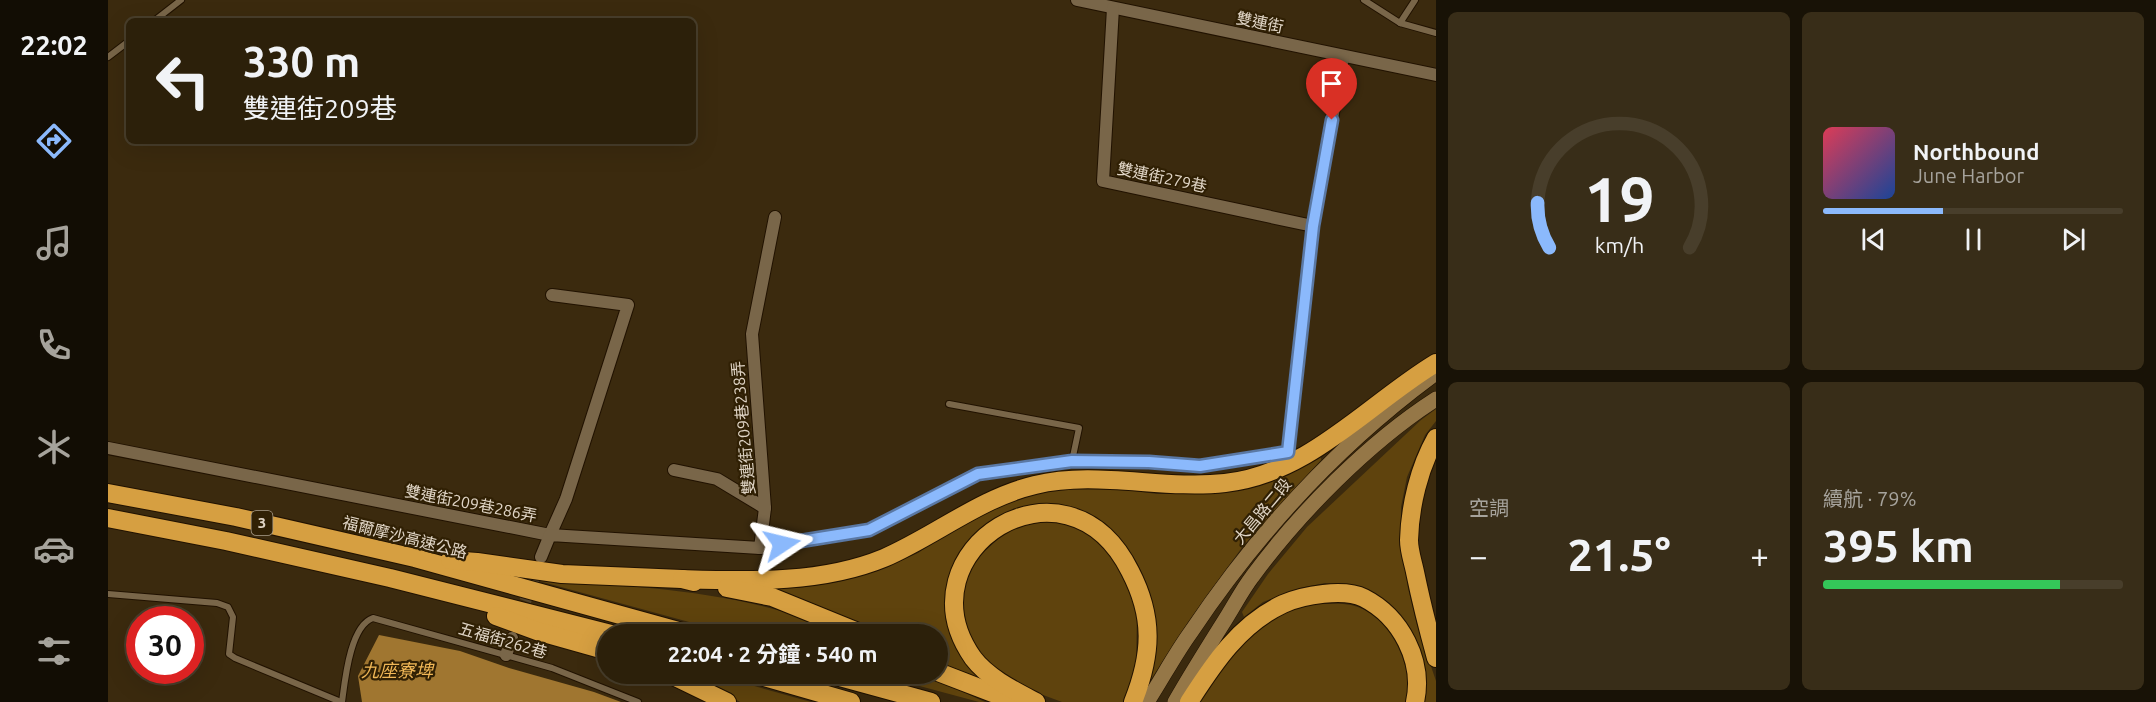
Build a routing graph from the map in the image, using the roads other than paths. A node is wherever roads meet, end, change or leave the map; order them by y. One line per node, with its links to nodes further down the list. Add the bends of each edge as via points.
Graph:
1 (181, 0): 6 (lane)
2 (1082, 0): 5 (street, 雙連街)
3 (1364, 0): 7 (lane)
4 (1415, 0): 7 (lane)
5 (1113, 8): 11 (street, 雙連街); 14 (street, 雙連街279巷, via 1103,181)
6 (158, 18)
7 (1400, 23): 8 (lane)
8 (1436, 33)
9 (126, 43): 10 (lane)
10 (108, 57)
11 (1343, 57): 12 (street, 雙連街); 14 (street)
12 (1436, 75)
13 (775, 217): 25 (street, 雙連街209巷238弄, via 752,334)
14 (1313, 226): 22 (street, via 1288,452 1200,466)
15 (552, 295): 27 (street, 雙連街209巷286弄, via 628,305 566,499)
16 (1436, 363): 32 (highway, via 1309,453 1261,475 1227,483 1180,486 1118,480 1035,485 992,500 883,558 852,567 819,575 753,581)
17 (1436, 373): 53 (main road, 大昌路二段, via 1351,441 1267,530 1191,632)
18 (1436, 399): 54 (main road, 大昌路二段, via 1370,449 1275,548 1250,579)
19 (949, 404): 22 (lane, via 1078,428)
20 (1436, 438): 40 (highway, via 1419,476 1409,543)
21 (108, 448): 27 (street, 雙連街209巷286弄)
22 (1072, 461): 28 (street, via 978,474 869,530)
23 (674, 470): 25 (street, via 717,479)
24 (108, 493): 30 (highway, 福爾摩沙高速公路 / 3, via 236,517)
25 (765, 508): 28 (street, 雙連街209巷238弄)
26 (108, 518): 31 (highway, 3)
27 (550, 535): 28 (street); 29 (street)
28 (760, 548)
29 (542, 557)
30 (415, 558): 32 (highway, via 562,574); 34 (highway, 福爾摩沙高速公路 / 3)
31 (390, 578): 36 (highway, 3); 38 (highway, via 537,631)
32 (682, 579): 35 (highway, via 772,597)
33 (108, 594): 45 (lane, via 228,607 233,617 229,654)
34 (653, 624)
35 (838, 624)
36 (597, 630)
37 (512, 638): 39 (street)
38 (597, 648)
39 (506, 654): 45 (lane, 五福街262巷, via 373,618 365,620 348,664); 46 (lane, 五福街262巷)
40 (1436, 658)
41 (948, 676): 50 (highway)
42 (690, 684): 47 (highway)
43 (789, 684): 48 (highway)
44 (865, 684): 49 (highway)
45 (341, 702)
46 (638, 702)
47 (727, 702)
48 (851, 702)
49 (931, 702)
50 (1017, 702)
51 (1036, 702): 52 (highway, via 993,677 974,659 960,633 955,606 961,570 980,539 1009,520 1044,512 1084,522 1110,539 1140,590 1149,637)
52 (1133, 702)
53 (1147, 702)
54 (1175, 702)
55 (1189, 702): 56 (highway, via 1229,645 1258,619 1285,604 1336,593 1363,598 1389,615 1403,634 1416,674)
56 (1415, 702)

